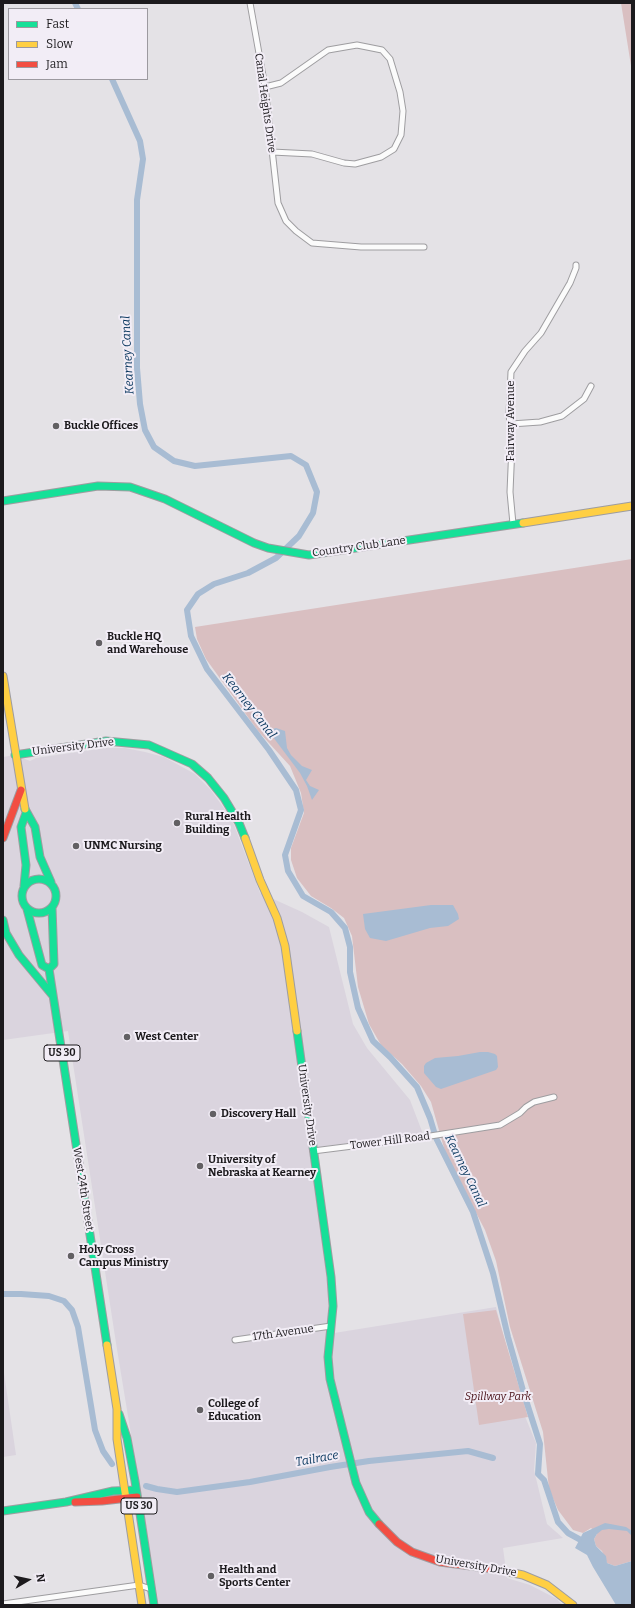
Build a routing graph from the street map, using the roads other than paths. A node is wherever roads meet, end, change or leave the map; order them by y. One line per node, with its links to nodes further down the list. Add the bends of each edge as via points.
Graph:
1 (250, 3): 2 (street, Canal Heights Drive)
2 (265, 88): 3 (street, Canal Heights Drive); 3 (street, via 281,83 328,50 357,45 382,50 390,59 403,111 401,134 394,149 381,157 355,164 312,154)
3 (272, 152): 4 (street, Canal Heights Drive, via 278,203 286,221 312,243)
4 (424, 248)
5 (576, 265): 7 (street, Fairway Avenue, via 570,283 541,333 511,372)
6 (591, 386): 7 (street, via 584,399 562,416 540,422)
7 (511, 424): 10 (street, Fairway Avenue, via 510,492)
8 (3, 501): 10 (street, Country Club Lane, via 98,486 130,488 165,499 254,544 309,555)
9 (632, 506): 10 (street, Country Club Lane)
10 (513, 524)
11 (3, 676): 12 (street, US 30)
12 (15, 755): 13 (street, US 30); 24 (street, University Drive, via 106,742 148,745 192,764 208,778 224,798 239,823 277,918 285,946)
13 (21, 790): 14 (street, US 30); 15 (street)
14 (26, 813): 16 (street, US 30, via 35,827 40,857); 17 (street, US 30, via 21,827 26,865)
15 (3, 838)
16 (51, 882): 17 (street, via 37,878); 18 (street, US 30, via 57,896)
17 (24, 886): 19 (street, US 30, via 22,897)
18 (52, 907): 19 (street, via 42,913); 21 (street, West 24th Street / US 30, via 54,964)
19 (27, 909): 21 (street, West 24th Street / US 30, via 42,965)
20 (3, 920): 22 (street, via 6,933 19,955)
21 (49, 970): 22 (street, West 24th Street / US 30)
22 (53, 996): 27 (street, West 24th Street / US 30)
23 (554, 1097): 24 (street, Tower Hill Road, via 534,1102 500,1125)
24 (313, 1151): 25 (street, University Drive, via 331,1277)
25 (331, 1326): 26 (street, 17th Avenue); 36 (street, University Drive, via 328,1357 330,1379 356,1483 369,1512 392,1538 412,1552 440,1562 523,1574 547,1586)
26 (235, 1340)
27 (118, 1409): 28 (street, West 24th Street / US 30, via 127,1438); 29 (street, West 24th Street / US 30, via 117,1439)
28 (137, 1493): 29 (street); 32 (street, West 24th Street / US 30)
29 (125, 1494): 30 (street, via 87,1496 66,1502); 31 (street, West 24th Street / US 30)
30 (3, 1511)
31 (139, 1585): 32 (street); 33 (street); 34 (street, West 24th Street / US 30)
32 (151, 1589): 35 (street, West 24th Street / US 30)
33 (3, 1604)
34 (142, 1605)
35 (154, 1605)
36 (573, 1605)

